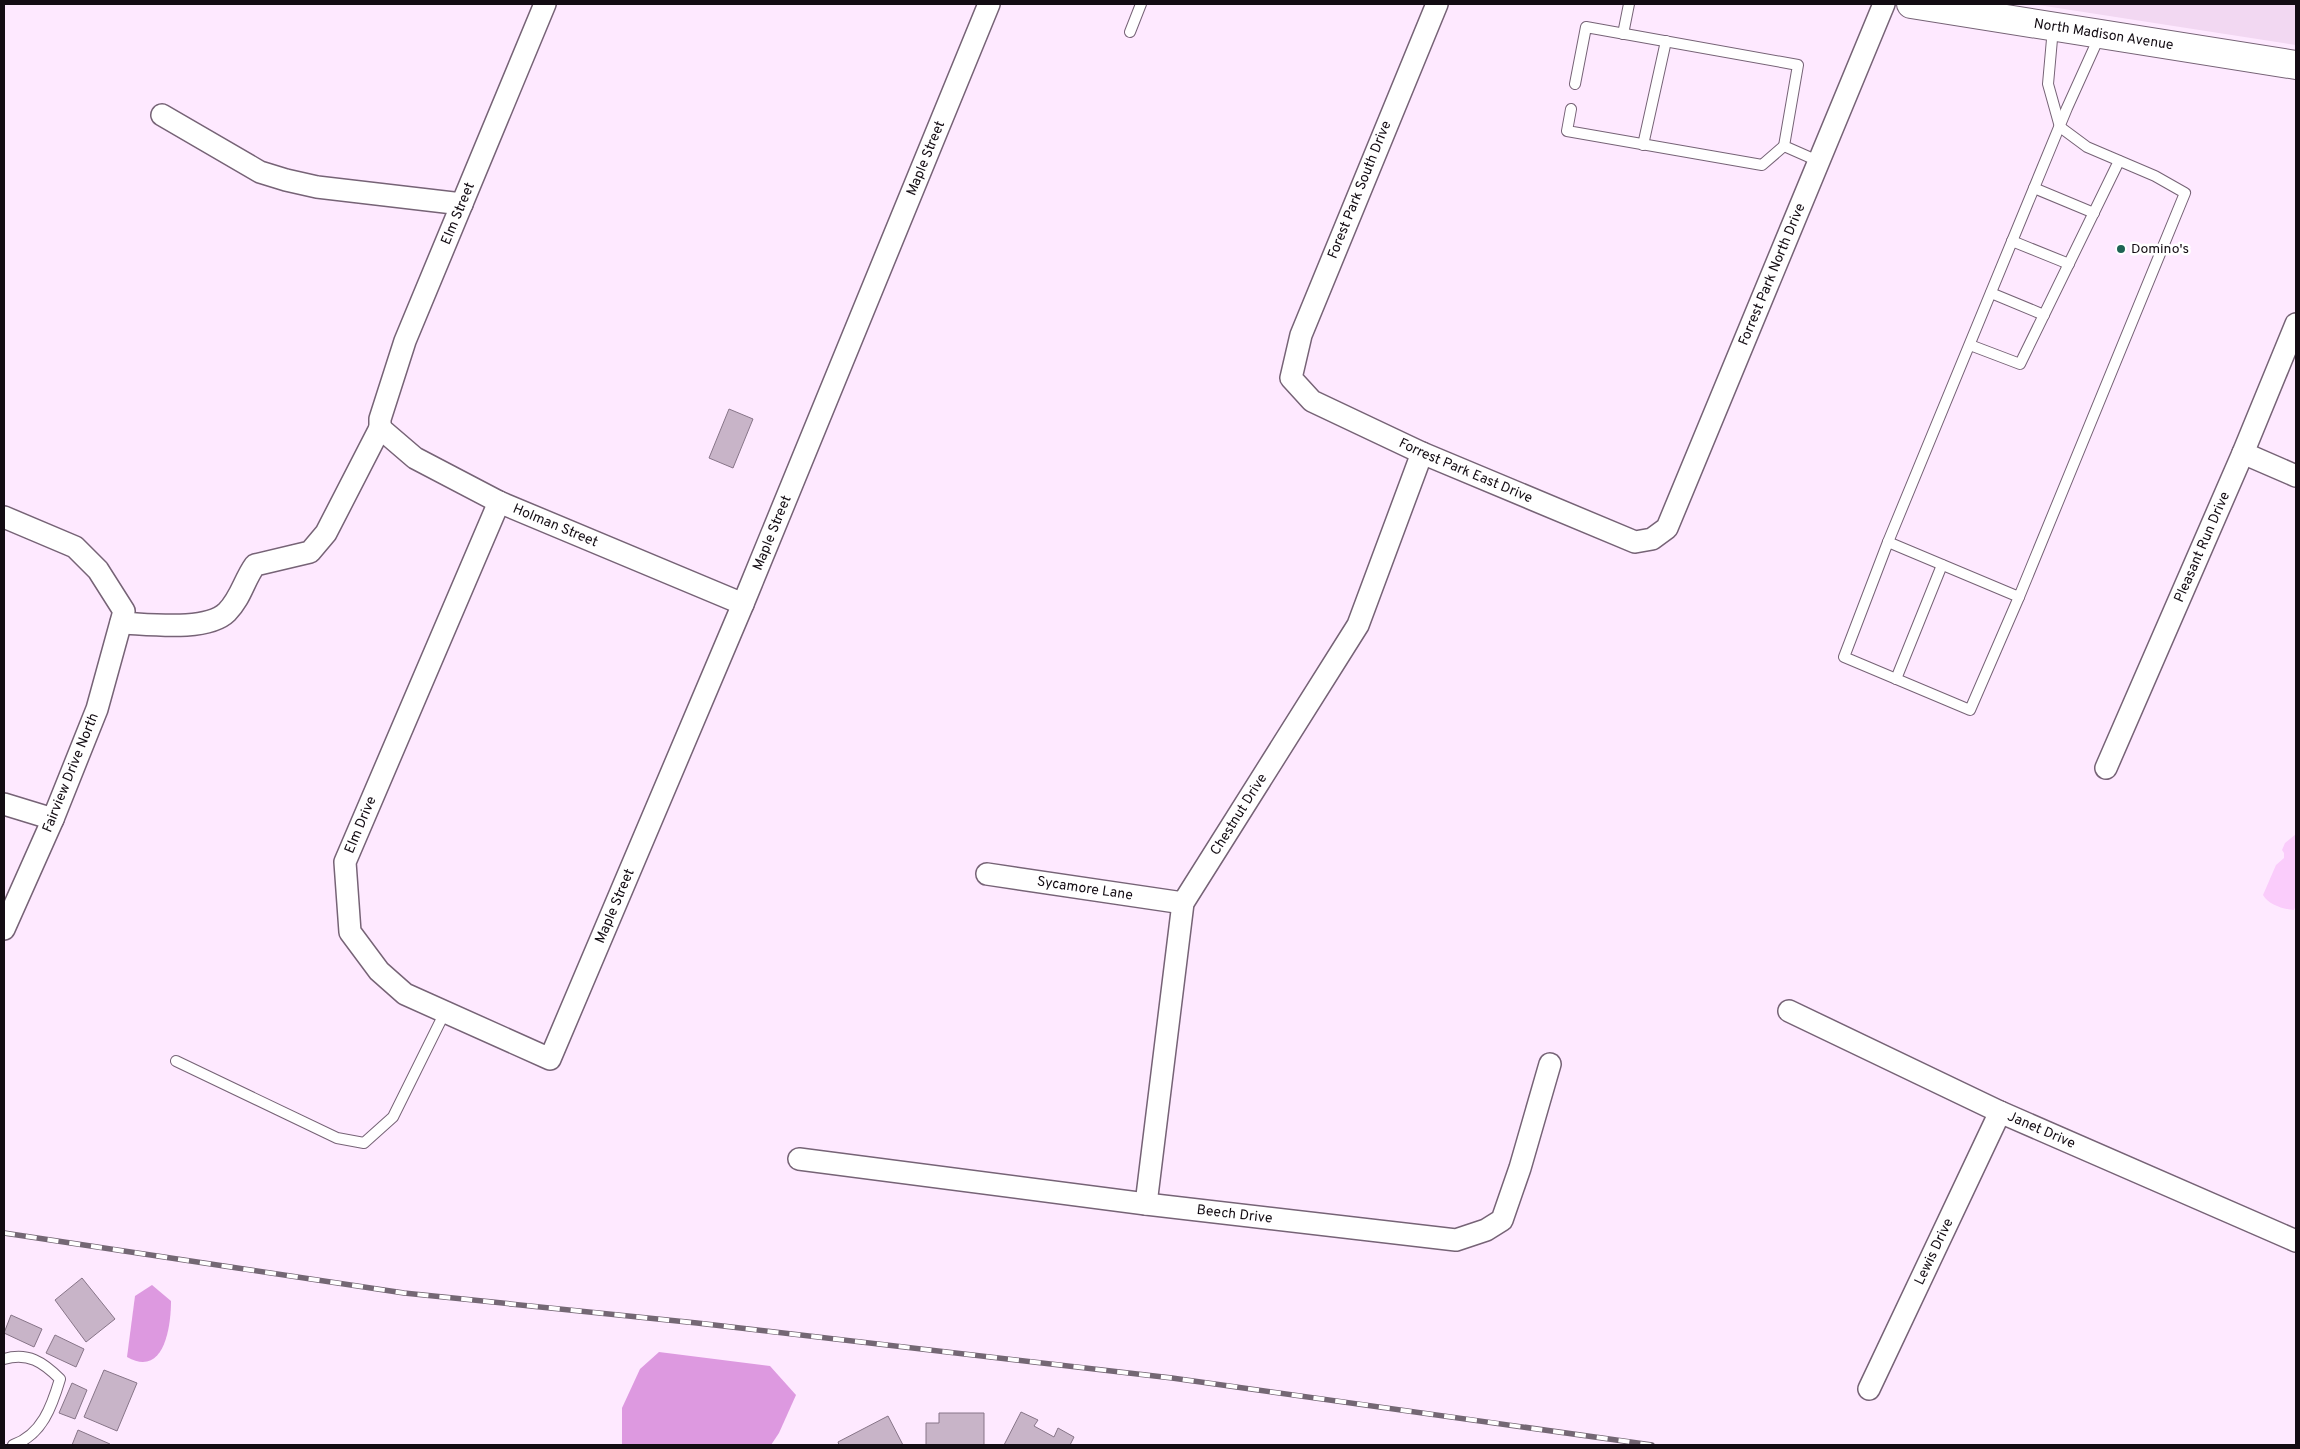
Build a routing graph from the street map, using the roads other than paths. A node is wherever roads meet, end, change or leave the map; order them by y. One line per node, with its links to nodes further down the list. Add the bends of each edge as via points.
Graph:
1 (545, 4): 23 (street, Elm Street)
2 (989, 4): 42 (street, Maple Street)
3 (1141, 4): 9 (lane)
4 (1437, 4): 31 (street, Forest Park South Drive, via 1301,335)
5 (1629, 4): 10 (lane)
6 (1884, 4): 20 (street, Forrest Park North Drive)
7 (1911, 4): 8 (main road, North Madison Avenue)
8 (2053, 27): 11 (main road, North Madison Avenue); 17 (lane, via 2048,84)
9 (1130, 32)
10 (1623, 34): 12 (lane); 14 (lane, via 1586,27)
11 (2101, 34): 13 (main road, North Madison Avenue); 17 (lane)
12 (1666, 41): 18 (lane); 19 (lane, via 1798,65)
13 (2296, 65)
14 (1575, 84)
15 (1571, 109): 18 (lane, via 1567,131)
16 (162, 115): 23 (street, via 260,172 286,180 317,188)
17 (2060, 127): 21 (lane, via 2087,147); 22 (lane)
18 (1643, 145): 19 (lane, via 1762,165)
19 (1784, 146): 20 (lane)
20 (1818, 161): 38 (street, Forrest Park North Drive, via 1666,528)
21 (2119, 161): 24 (lane); 41 (lane, via 2185,193)
22 (2034, 188): 24 (lane); 25 (lane)
23 (462, 204): 32 (street, Elm Street, via 405,341)
24 (2094, 214): 26 (lane)
25 (2012, 241): 26 (lane); 27 (lane)
26 (2069, 264): 28 (lane)
27 (1991, 293): 28 (lane); 30 (lane)
28 (2044, 315): 30 (lane, via 2020,364)
29 (2296, 324): 34 (street, Pleasant Run Drive)
30 (1970, 345): 39 (lane)
31 (1291, 378): 33 (street, Forrest Park East Drive, via 1312,402)
32 (380, 428): 36 (street, Holman Street, via 415,458); 43 (street, Elm Street, via 326,533 310,552 255,565 226,613 202,624 174,626)
33 (1422, 453): 38 (street, Forrest Park East Drive, via 1635,542); 49 (street, Chestnut Drive, via 1358,625)
34 (2243, 453): 35 (street); 45 (street, Pleasant Run Drive)
35 (2296, 476)
36 (499, 502): 42 (street, Holman Street); 52 (street, Elm Drive, via 345,862 350,932 379,971 406,994)
37 (4, 517): 43 (street, via 75,547 98,570)
38 (1652, 539)
39 (1888, 542): 40 (lane); 44 (lane, via 1844,657)
40 (1942, 565): 41 (lane); 44 (lane)
41 (2019, 597): 44 (lane, via 1970,710)
42 (743, 604): 53 (street, Maple Street)
43 (122, 617): 47 (street, Fairview Drive North, via 97,709)
44 (1896, 679)
45 (2106, 768)
46 (4, 804): 47 (street)
47 (53, 819): 50 (street, Fairview Drive North)
48 (987, 874): 49 (street, Sycamore Lane)
49 (1183, 903): 58 (street, Chestnut Drive)
50 (4, 929)
51 (1790, 1011): 56 (street, Janet Drive)
52 (445, 1012): 53 (street, Elm Drive); 54 (lane, via 393,1117 364,1143 337,1138)
53 (550, 1059)
54 (176, 1061)
55 (1550, 1064): 58 (street, Beech Drive, via 1502,1220 1486,1230 1456,1240)
56 (2000, 1112): 59 (street, Janet Drive); 61 (street, Lewis Drive)
57 (799, 1159): 58 (street, Beech Drive)
58 (1146, 1204)
59 (2296, 1241)
60 (4, 1359): 62 (lane, via 23,1355 47,1366 60,1379 39,1428)
61 (1868, 1389)
62 (14, 1445)

